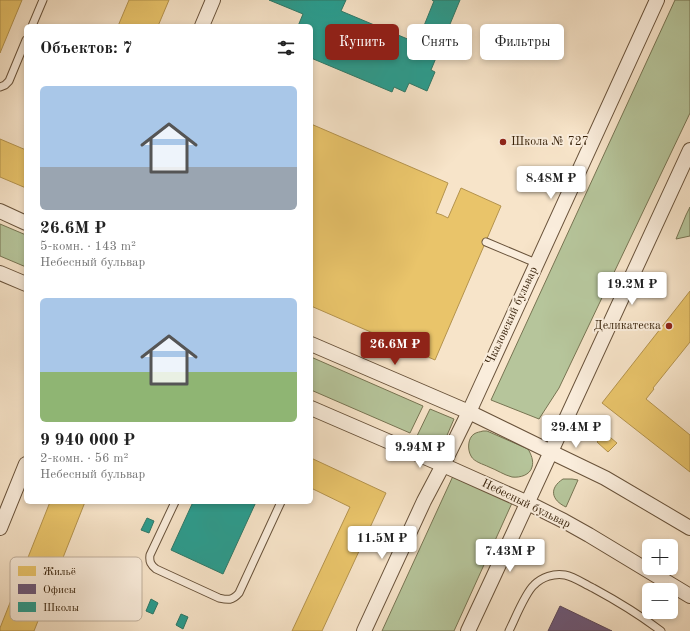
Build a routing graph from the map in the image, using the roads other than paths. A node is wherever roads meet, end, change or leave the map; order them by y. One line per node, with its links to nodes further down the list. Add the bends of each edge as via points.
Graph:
1 (43, 0): 4 (lane)
2 (213, 0): 5 (street)
3 (657, 0): 12 (street, Чкаловский бульвар)
4 (33, 24)
5 (203, 24)
6 (24, 45): 7 (lane, via 9,81)
7 (0, 87)
8 (690, 150): 18 (street)
9 (0, 211): 10 (street)
10 (24, 222)
11 (486, 242): 12 (lane)
12 (536, 263): 17 (street, Чкаловский бульвар)
13 (0, 272): 14 (street)
14 (24, 283)
15 (313, 345): 17 (street)
16 (313, 409): 19 (street, Небесный бульвар)
17 (468, 412): 18 (street); 19 (street, Чкаловский бульвар)
18 (551, 452): 23 (street); 25 (street, via 605,478)
19 (443, 465): 23 (street, Небесный бульвар); 27 (street, Чкаловский бульвар)
20 (24, 469): 24 (street)
21 (173, 504): 22 (lane, via 150,555 151,565 219,598 229,600 239,593)
22 (280, 504)
23 (528, 504): 26 (street, Небесный бульвар, via 589,535); 28 (street)
24 (0, 528)
25 (690, 528)
26 (690, 596)
27 (364, 631)
28 (468, 631)
29 (510, 631): 30 (lane, via 533,585 555,575 576,579 621,604)
30 (661, 631)

